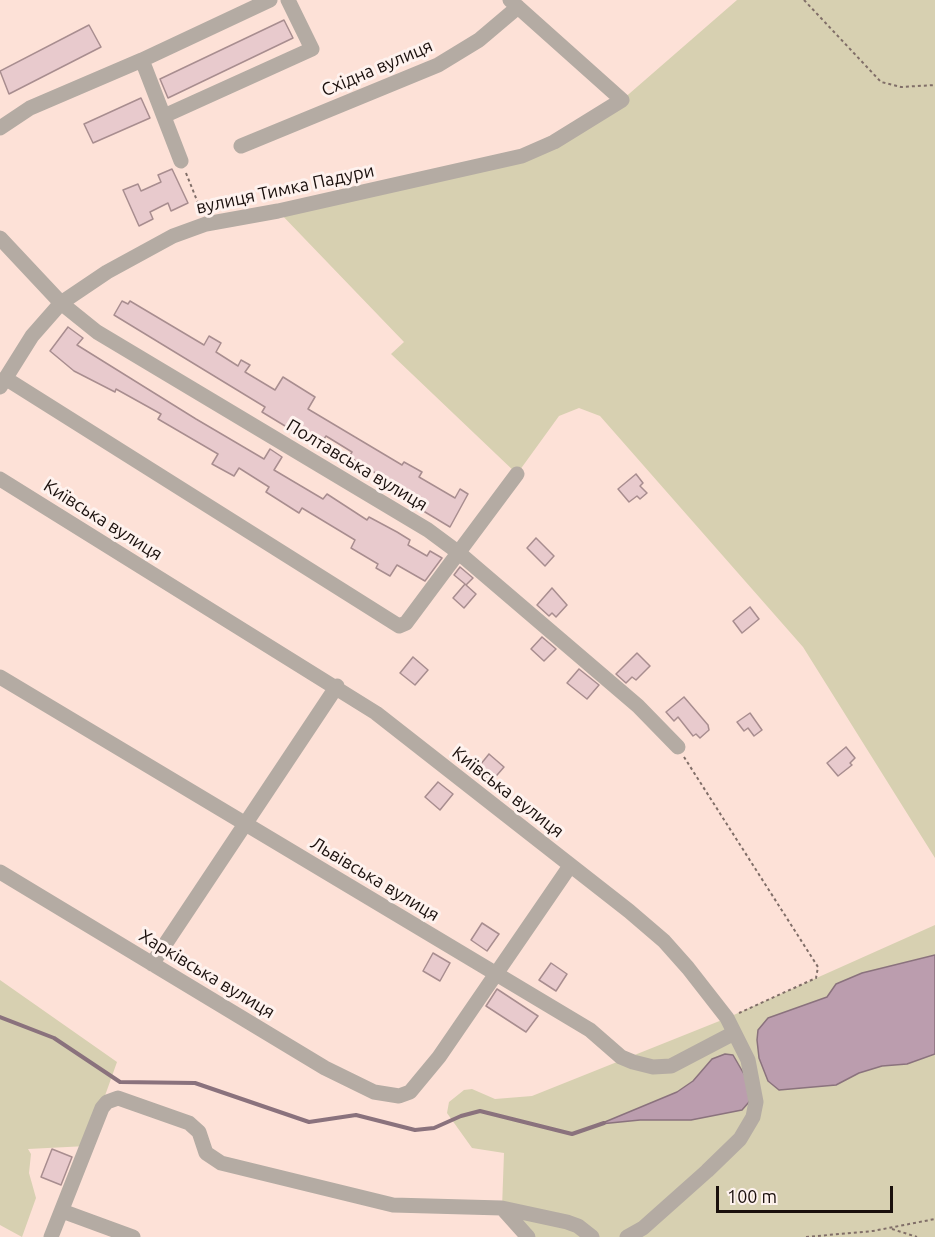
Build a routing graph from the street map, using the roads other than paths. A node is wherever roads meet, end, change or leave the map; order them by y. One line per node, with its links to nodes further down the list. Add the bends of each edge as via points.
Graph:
1 (270, 0): 4 (street)
2 (288, 0): 5 (street, via 312,49)
3 (514, 4): 7 (street, Східна вулиця, via 479,40 438,65); 10 (street, вулиця Тимка Падури, via 622,100 562,138 522,156 206,224 152,246)
4 (142, 60): 5 (street); 6 (street, via 17,114)
5 (164, 116): 8 (street)
6 (0, 128)
7 (241, 146)
8 (181, 161)
9 (0, 238): 10 (street, Полтавська вулиця)
10 (61, 303): 11 (street, вулиця Тимка Падури, via 32,336); 14 (street, Полтавська вулиця, via 112,342 428,530)
11 (3, 382): 14 (street, via 395,625 406,623)
12 (517, 474): 14 (street)
13 (0, 479): 16 (street, Київська вулиця)
14 (459, 553): 17 (street, Полтавська вулиця, via 638,705)
15 (0, 677): 18 (street, Львівська вулиця)
16 (337, 686): 18 (street); 19 (street, Київська вулиця, via 376,712)
17 (678, 747)
18 (246, 825): 21 (street); 22 (street, Львівська вулиця)
19 (570, 866): 22 (street); 23 (street, Київська вулиця, via 664,941 727,1018)
20 (0, 872): 21 (street, Харківська вулиця)
21 (152, 964): 22 (street, Харківська вулиця, via 325,1068 374,1092 399,1096 422,1080)
22 (496, 973): 23 (street, Львівська вулиця, via 590,1030 621,1057 633,1062 670,1066)
23 (734, 1033): 30 (street, Київська вулиця, via 754,1081 756,1102 748,1127 665,1209)
24 (502, 1208): 25 (street, via 393,1205 221,1163 206,1153 199,1132 189,1123 118,1098 102,1108); 28 (street); 29 (street, via 567,1222)
25 (62, 1211): 26 (street); 27 (street)
26 (51, 1237)
27 (133, 1237)
28 (528, 1237)
29 (592, 1237)
30 (627, 1237)

